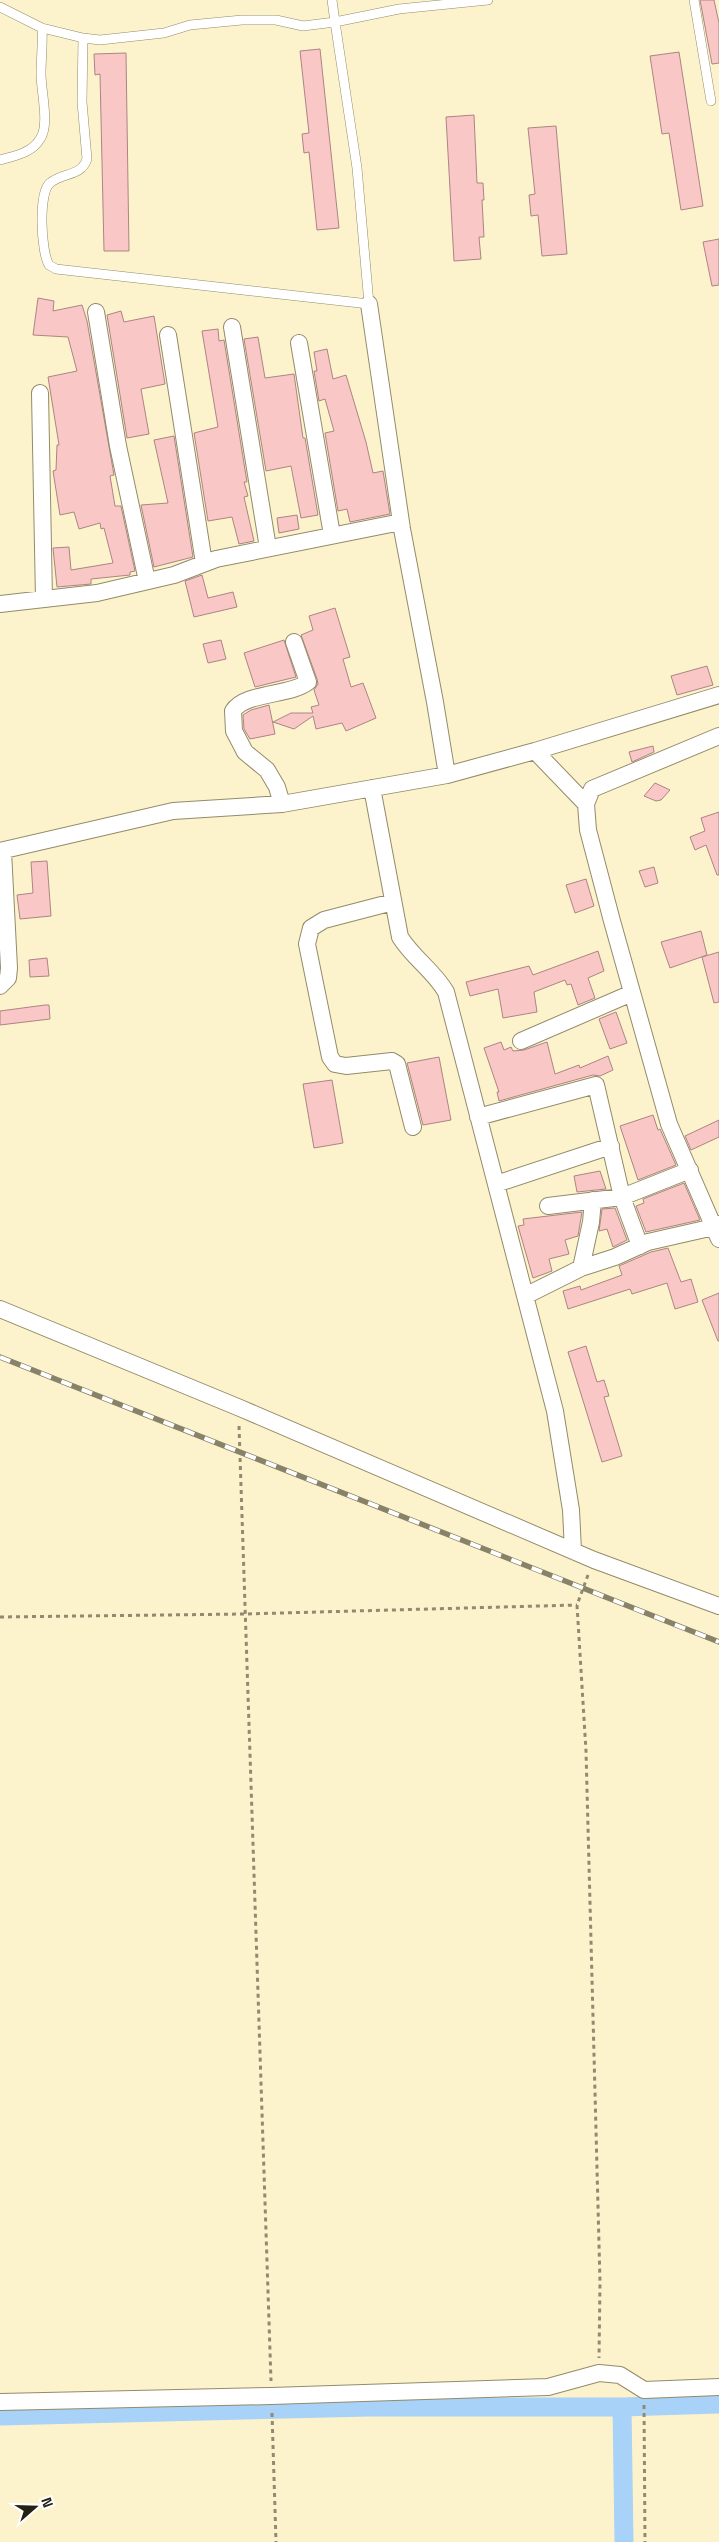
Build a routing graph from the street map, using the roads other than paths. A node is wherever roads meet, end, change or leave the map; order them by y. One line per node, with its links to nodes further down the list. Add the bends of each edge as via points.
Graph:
1 (332, 0): 5 (lane)
2 (488, 0): 5 (lane, via 399,9)
3 (694, 0): 8 (lane)
4 (0, 7): 6 (lane)
5 (335, 22): 7 (lane, via 303,26 276,20 242,20 190,25 164,33 100,40); 10 (lane, via 357,168)
6 (42, 28): 7 (lane); 9 (lane, via 42,138 21,154)
7 (84, 38): 10 (lane, via 82,102 88,158 76,173 50,183 45,190 42,201 44,248 49,265 56,269)
8 (711, 101)
9 (0, 160)
10 (370, 304): 16 (street)
11 (96, 312): 20 (street, via 118,446)
12 (232, 327): 18 (street)
13 (168, 336): 19 (street)
14 (299, 343): 17 (street)
15 (40, 393): 21 (street)
16 (401, 522): 17 (street); 27 (street)
17 (332, 535): 18 (street)
18 (268, 548): 19 (street)
19 (204, 563): 20 (street)
20 (148, 581): 21 (street, via 97,593)
21 (44, 599): 22 (street)
22 (0, 604)
23 (294, 642): 29 (street, via 308,682 240,703 233,711 234,731 245,752 267,770 278,787)
24 (719, 695): 26 (street)
25 (719, 736): 30 (street, via 592,789)
26 (535, 751): 27 (street); 30 (street)
27 (447, 775): 28 (street)
28 (372, 788): 29 (street); 32 (street)
29 (282, 804): 31 (street, via 173,812)
30 (586, 804): 34 (street, via 588,830)
31 (2, 851): 33 (street, via 9,968 8,978)
32 (392, 902): 36 (street, via 400,937 409,952 439,980 446,992); 37 (street, via 324,920 311,928 307,944 330,1057 336,1064 346,1066 387,1061 397,1064)
33 (0, 986)
34 (632, 993): 35 (street); 39 (street, via 669,1124)
35 (521, 1041)
36 (478, 1117): 38 (street, via 596,1085); 40 (street)
37 (413, 1127)
38 (611, 1146): 40 (street); 41 (street)
39 (690, 1170): 41 (street); 44 (street)
40 (496, 1184): 47 (street)
41 (622, 1197): 42 (street); 45 (street)
42 (593, 1200): 43 (street); 46 (street)
43 (548, 1206)
44 (717, 1230): 45 (street)
45 (640, 1246): 46 (street)
46 (581, 1268): 47 (street)
47 (525, 1296): 49 (street, via 555,1410 571,1510)
48 (0, 1309): 49 (street)
49 (574, 1552): 50 (street)
50 (719, 1606)
51 (719, 2387): 52 (street, via 644,2390 620,2375 599,2373 548,2387)
52 (0, 2402)

